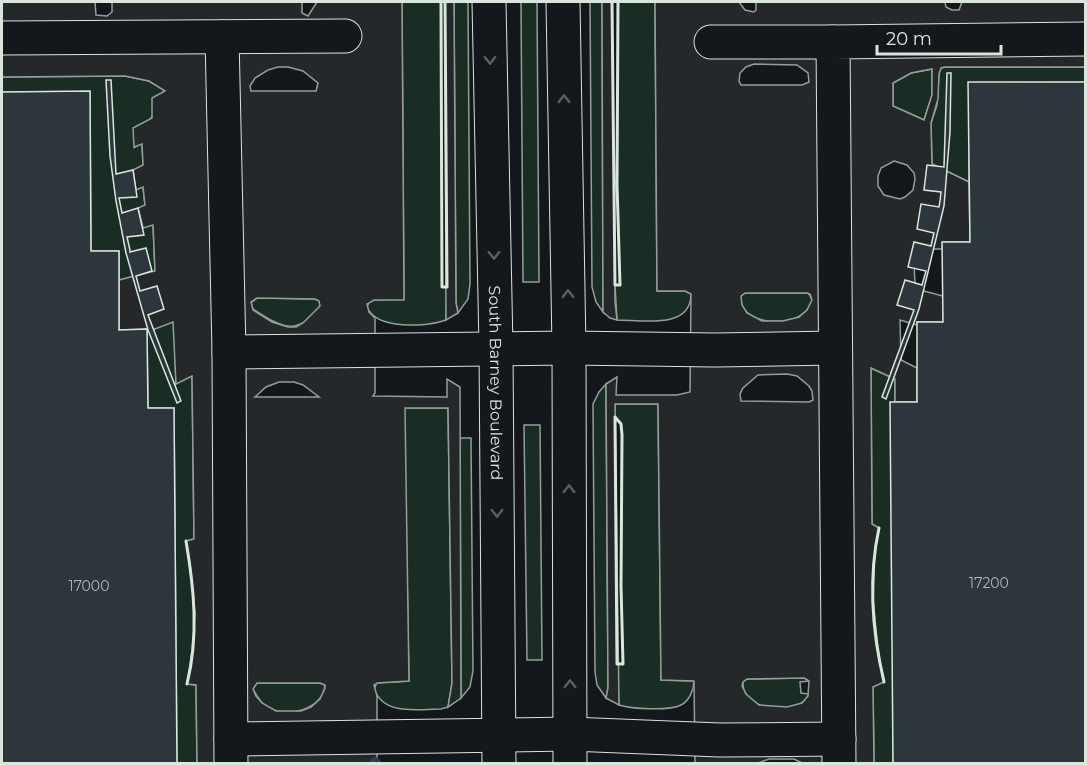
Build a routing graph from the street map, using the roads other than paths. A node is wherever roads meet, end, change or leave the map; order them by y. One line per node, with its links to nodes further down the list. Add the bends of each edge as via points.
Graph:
1 (489, 2): 9 (street, South Barney Boulevard, one-way to 9)
2 (562, 2): 10 (street, one-way to 2)
3 (345, 36): 4 (street)
4 (222, 37): 5 (street); 12 (street)
5 (2, 39)
6 (1086, 39): 8 (street)
7 (711, 42): 8 (street)
8 (833, 42): 11 (street)
9 (496, 348): 10 (street); 12 (street); 14 (street, South Barney Boulevard, one-way to 14)
10 (569, 348): 11 (street); 13 (street, one-way to 10)
11 (835, 348): 16 (street)
12 (229, 352): 15 (street)
13 (570, 749): 14 (street); 16 (street, via 720,740)
14 (499, 750): 15 (street)
15 (231, 751)
16 (839, 751)

